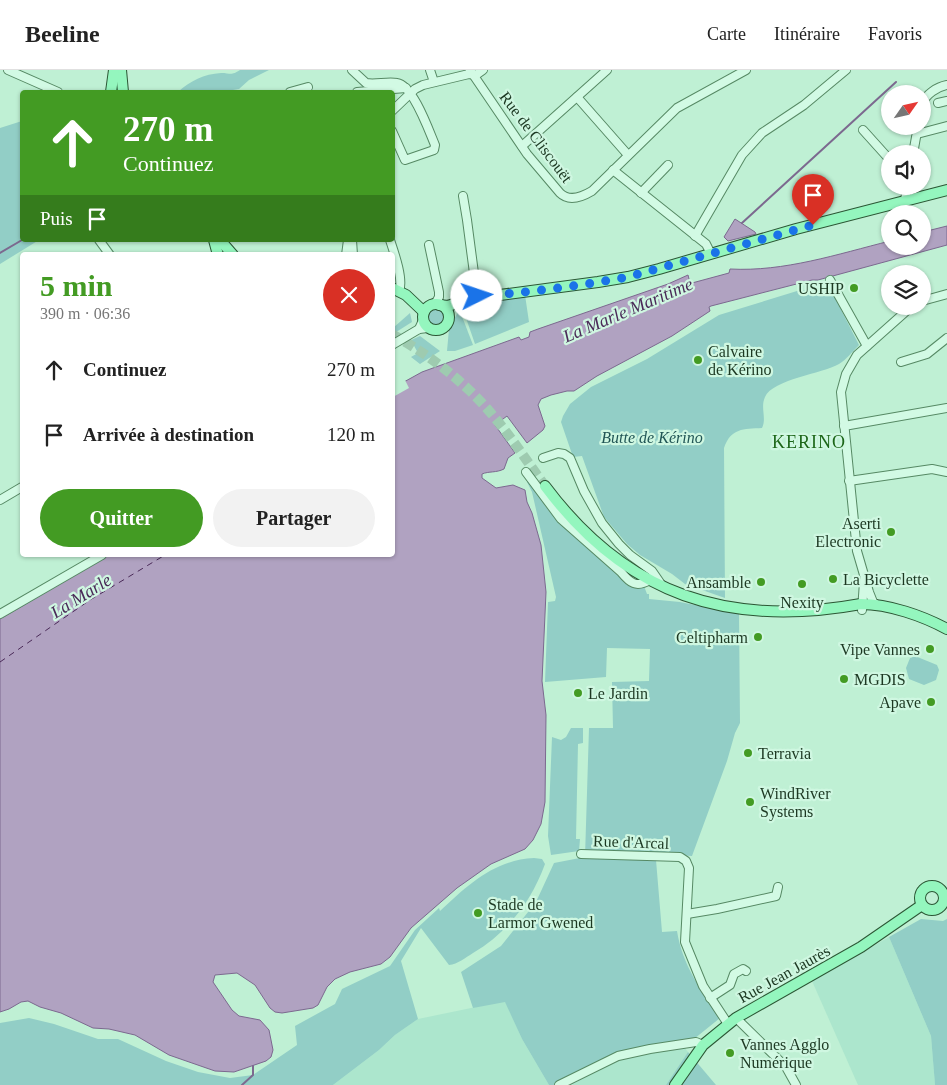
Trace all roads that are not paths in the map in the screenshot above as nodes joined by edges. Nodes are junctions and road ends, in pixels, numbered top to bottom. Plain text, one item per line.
1 (8, 70) edge
2 (114, 70) edge
3 (121, 70) edge
4 (352, 70) edge
5 (430, 70) edge
6 (483, 70) edge
7 (607, 70) edge
8 (746, 70) edge
9 (846, 70) edge
10 (472, 73) edge
11 (434, 82) junction
12 (947, 84) edge
13 (308, 88) dead end
14 (53, 90) edge
15 (111, 90) edge
16 (123, 90) edge
17 (299, 90) edge
18 (395, 91) edge
19 (408, 91) junction
20 (931, 93) edge
21 (577, 97) junction
22 (947, 101) edge
23 (938, 103) dead end
24 (395, 107) edge
25 (947, 126) edge
26 (931, 128) edge
27 (863, 130) dead end
28 (395, 138) edge
29 (522, 146) junction
30 (881, 150) edge
31 (628, 155) junction
32 (668, 164) dead end
33 (612, 170) junction
34 (947, 190) edge
35 (641, 193) junction
36 (906, 195) edge
37 (462, 196) dead end
38 (905, 201) junction
39 (695, 236) junction
40 (222, 242) edge
41 (429, 244) dead end
42 (230, 252) edge
43 (711, 254) junction
44 (395, 256) edge
45 (830, 280) dead end
46 (399, 291) edge
47 (947, 294) edge
48 (500, 295) junction
49 (477, 296) junction
50 (931, 298) edge
51 (436, 304) junction
52 (902, 315) edge
53 (450, 317) junction
54 (424, 322) junction
55 (947, 338) edge
56 (395, 343) edge
57 (867, 346) junction
58 (901, 362) dead end
59 (947, 408) edge
60 (844, 426) junction
61 (542, 458) dead end
62 (526, 472) dead end
63 (947, 472) edge
64 (849, 481) junction
65 (545, 486) tunnel mouth
66 (20, 488) edge
67 (0, 500) edge
68 (99, 557) edge
69 (650, 580) junction
70 (865, 580) junction
71 (663, 587) junction
72 (878, 606) junction
73 (862, 607) junction
74 (894, 610) junction
75 (0, 614) edge
76 (947, 629) edge
77 (581, 854) dead end
78 (778, 887) dead end
79 (944, 888) edge
80 (922, 905) junction
81 (687, 914) junction
82 (746, 971) dead end
83 (710, 998) junction
84 (732, 1021) junction
85 (704, 1045) junction
86 (560, 1085) edge
87 (675, 1085) edge
88 (796, 1085) edge

1 - 14 street
2 - 15 main road
3 - 16 main road
4 - 19 street
5 - 11 street
6 - 10 street
7 - 21 street
8 - 31 street
9 - 39 street
10 - 11 street
10 - 29 street, Rue de Cliscouët
11 - 19 street
12 - 20 street
13 - 17 street
18 - 19 street
19 - 24 street
19 - 28 street
21 - 29 street
21 - 31 street
22 - 23 street
25 - 26 street
27 - 30 street
29 - 33 street, Rue de Cliscouët
31 - 33 street
32 - 35 street
33 - 35 street
34 - 38 main road
35 - 39 street
36 - 38 street
37 - 49 street
38 - 43 main road
39 - 43 street
40 - 42 main road
41 - 51 street
43 - 48 main road
44 - 46 street
45 - 57 street
46 - 51 main road
46 - 54 main road
47 - 50 street
48 - 49 main road
48 - 53 main road
49 - 51 main road
51 - 53 main road
51 - 54 main road
52 - 57 street
53 - 54 main road
54 - 56 street
55 - 58 street
57 - 60 street
59 - 60 street
60 - 64 street
61 - 71 street
62 - 69 street
63 - 64 street
64 - 70 street
65 - 69 main road
66 - 67 street
68 - 75 street
69 - 71 main road
70 - 72 street
70 - 73 street
71 - 73 main road
72 - 73 main road
72 - 74 main road
73 - 74 main road
74 - 76 main road
77 - 81 street, Rue d'Arcal
78 - 81 street
79 - 80 main road
79 - 80 main road
80 - 84 main road, Rue Jean Jaurès
81 - 83 street, Rue d'Arcal
82 - 83 street
83 - 84 street, Rue d'Arcal
84 - 85 main road, Rue Jean Jaurès
84 - 88 street, Rue d'Arcal
85 - 86 street
85 - 87 main road, Rue Jean Jaurès

